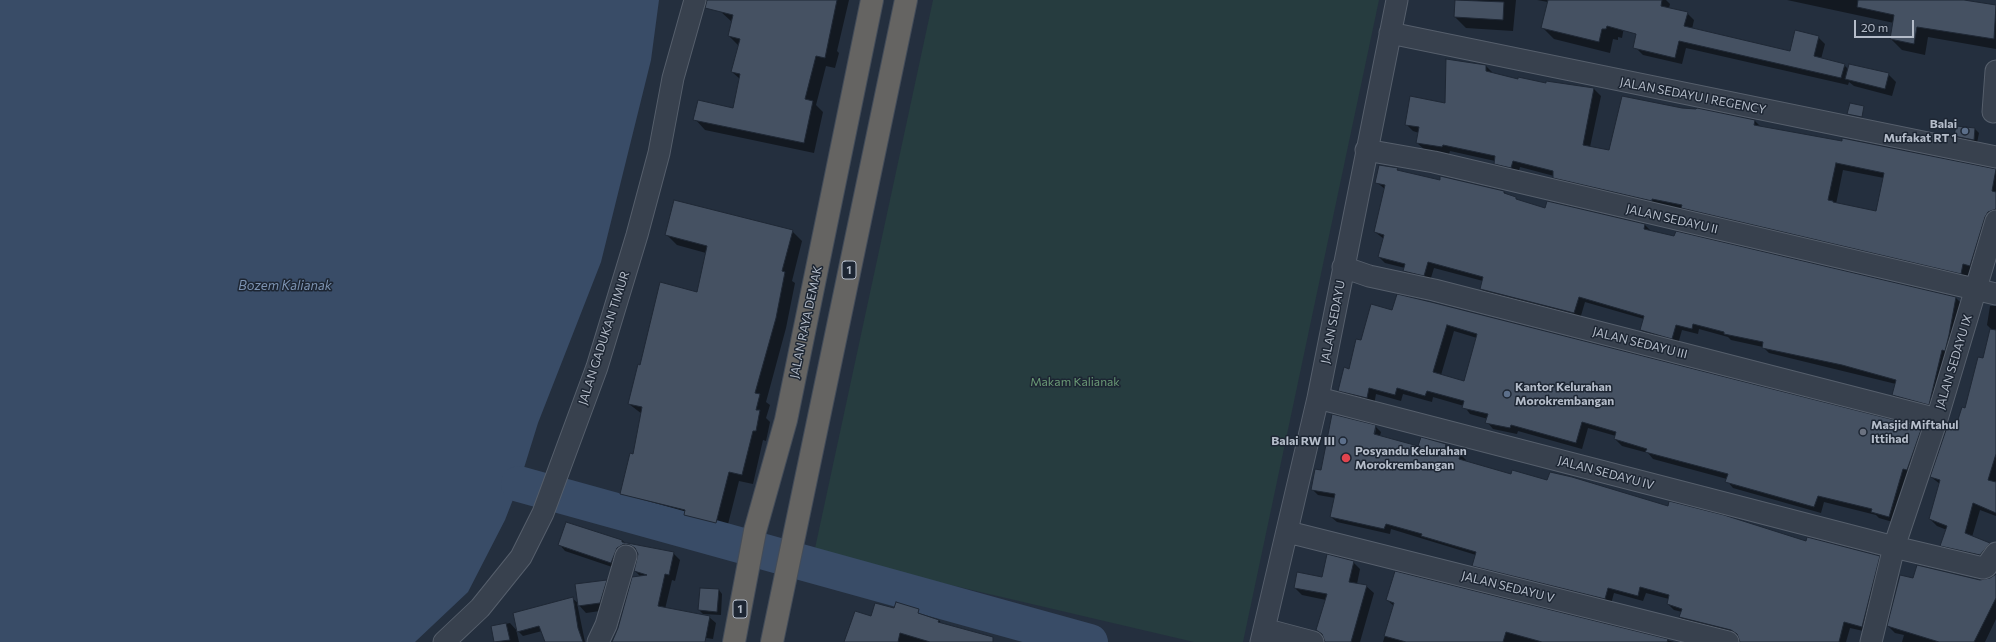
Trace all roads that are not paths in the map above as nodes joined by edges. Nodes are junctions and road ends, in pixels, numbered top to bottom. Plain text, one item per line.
1 (694, 0) edge
2 (872, 0) edge
3 (906, 0) edge
4 (1397, 0) edge
5 (1390, 33) junction
6 (1996, 72) edge
7 (1993, 112) dead end
8 (1366, 150) junction
9 (1996, 157) edge
10 (1996, 221) edge
11 (1343, 267) junction
12 (1986, 293) edge
13 (795, 373) junction
14 (827, 379) junction
15 (1318, 398) junction
16 (790, 401) junction
17 (821, 408) junction
18 (1937, 419) junction
19 (1288, 532) junction
20 (1894, 547) junction
21 (1996, 553) edge
22 (626, 556) dead end
23 (1263, 635) edge
24 (444, 642) edge
25 (598, 642) edge
26 (734, 642) edge
27 (772, 642) edge
28 (1313, 642) edge
29 (1728, 642) edge
30 (1871, 642) edge

1 - 24 street, JALAN GADUKAN TIMUR
2 - 13 highway, JALAN RAYA DEMAK / 1
3 - 14 highway, 1
4 - 5 street, JALAN SEDAYU
5 - 8 street, JALAN SEDAYU
5 - 9 street, JALAN SEDAYU I REGENCY
6 - 7 street
8 - 11 street, JALAN SEDAYU
8 - 12 street, JALAN SEDAYU II
10 - 12 street, JALAN SEDAYU IX
11 - 15 street, JALAN SEDAYU
11 - 18 street, JALAN SEDAYU III
12 - 18 street, JALAN SEDAYU IX
13 - 14 highway
13 - 16 highway, JALAN RAYA DEMAK / 1
14 - 17 highway, 1
15 - 19 street, JALAN SEDAYU
15 - 20 street, JALAN SEDAYU IV
16 - 17 highway
16 - 26 highway, JALAN RAYA DEMAK / 1
17 - 27 highway, 1
18 - 20 street, JALAN SEDAYU IX
19 - 23 street, JALAN SEDAYU
19 - 29 street, JALAN SEDAYU V
20 - 21 street, JALAN SEDAYU IV
20 - 30 street, JALAN SEDAYU IX
22 - 25 street
23 - 28 street

